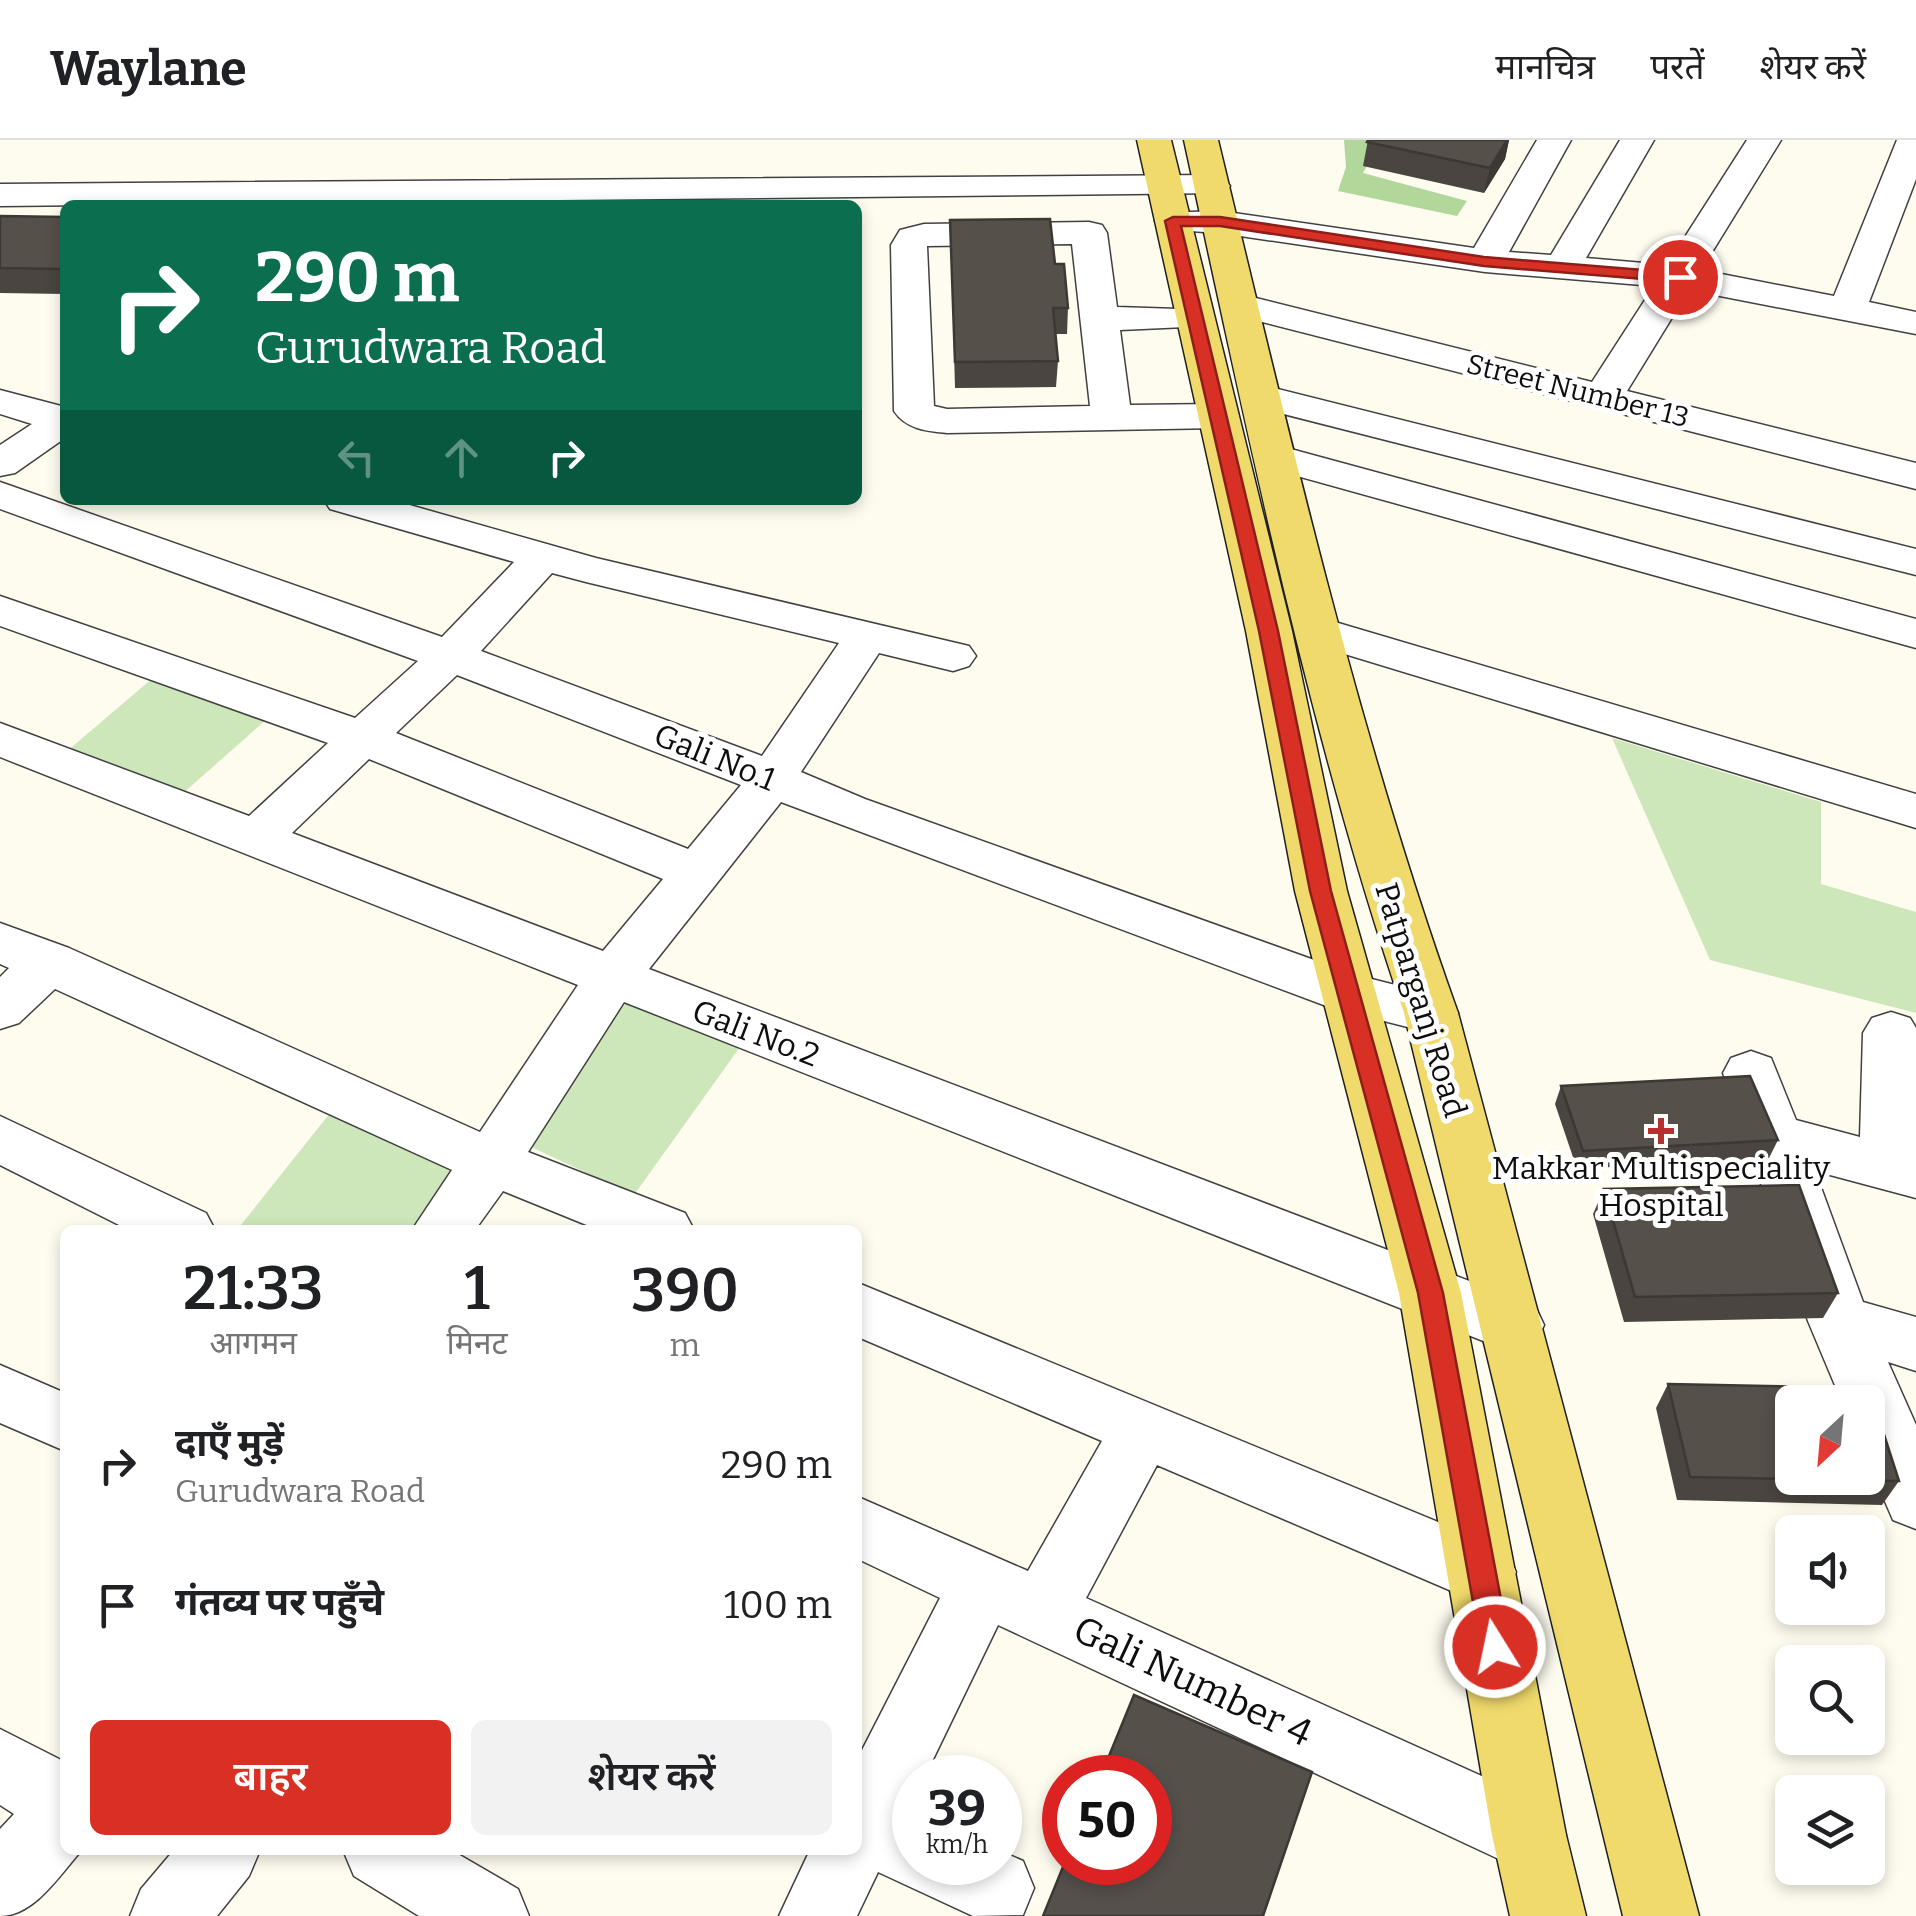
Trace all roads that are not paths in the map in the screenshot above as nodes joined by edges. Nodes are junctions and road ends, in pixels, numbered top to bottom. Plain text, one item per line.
1 (1554, 140) edge
2 (1637, 140) edge
3 (1764, 140) edge
4 (1914, 140) edge
5 (1187, 183) edge
6 (0, 195) edge
7 (576, 198) edge
8 (271, 199) edge
9 (411, 199) edge
10 (1484, 262) junction
11 (1562, 268) junction
12 (1680, 277) junction
13 (1848, 308) junction
14 (1217, 311) junction
15 (1100, 319) junction
16 (1916, 323) edge
17 (1603, 397) junction
18 (0, 402) edge
19 (1240, 407) junction
20 (1111, 418) junction
21 (60, 419) edge
22 (60, 423) edge
23 (1276, 457) junction
24 (0, 464) edge
25 (1916, 476) edge
26 (0, 495) edge
27 (361, 505) edge
28 (543, 557) junction
29 (1916, 562) edge
30 (0, 610) edge
31 (1318, 631) junction
32 (1916, 634) edge
33 (868, 636) junction
34 (450, 656) junction
35 (953, 656) dead end
36 (360, 737) junction
37 (0, 739) edge
38 (773, 779) junction
39 (1916, 810) edge
40 (255, 839) junction
41 (697, 873) junction
42 (25, 952) edge
43 (612, 977) junction
44 (1348, 993) junction
45 (0, 1009) edge
46 (1432, 1013) junction
47 (1891, 1033) dead end
48 (1751, 1073) edge
49 (1774, 1137) junction
50 (0, 1139) edge
51 (492, 1162) junction
52 (1902, 1171) edge
53 (174, 1225) edge
54 (446, 1225) edge
55 (651, 1225) edge
56 (1430, 1293) junction
57 (862, 1311) edge
58 (1839, 1321) junction
59 (1513, 1324) junction
60 (1916, 1344) edge
61 (0, 1392) edge
62 (60, 1421) edge
63 (1143, 1429) junction
64 (1916, 1499) edge
65 (862, 1531) edge
66 (1482, 1572) junction
67 (1012, 1598) junction
68 (0, 1764) edge
69 (60, 1799) edge
70 (60, 1819) edge
71 (1529, 1835) junction
72 (868, 1837) edge
73 (219, 1855) edge
74 (388, 1855) edge
75 (856, 1855) edge
76 (0, 1883) edge
77 (168, 1916) edge
78 (490, 1916) edge
79 (816, 1916) edge
80 (1548, 1916) edge
81 (1661, 1916) edge

1 - 10 street
2 - 11 street
3 - 12 street
4 - 13 street
5 - 7 street
5 - 10 street
5 - 14 main road, Patparganj Road
6 - 8 street
7 - 9 street
8 - 9 street
10 - 11 street
11 - 12 street
12 - 13 street
12 - 17 street
13 - 16 street
14 - 15 street, Street Number 13
14 - 17 street, Street Number 13
14 - 19 main road, Patparganj Road
15 - 20 street
15 - 20 street
17 - 25 street, Street Number 13
18 - 21 street
19 - 20 street
19 - 23 main road, Patparganj Road
19 - 29 street
19 - 44 main road
22 - 24 street
23 - 31 main road, Patparganj Road
23 - 32 street
26 - 34 street, Gali No.1
27 - 28 street
28 - 33 street
28 - 34 street
30 - 36 street
31 - 39 street
31 - 46 main road, Patparganj Road
33 - 35 street
33 - 38 street
34 - 36 street
34 - 38 street, Gali No.1
36 - 40 street
36 - 41 street
37 - 40 street, Gali No.2
38 - 41 street
38 - 44 street, Gali No.1
40 - 43 street, Gali No.2
41 - 43 street
42 - 45 street
42 - 51 street
43 - 51 street
43 - 56 street, Gali No.2
44 - 46 street, Gali No.1
44 - 56 main road
46 - 59 main road, Patparganj Road
47 - 52 street
48 - 49 street
49 - 52 street
49 - 58 street
50 - 53 street
51 - 54 street
51 - 55 street
56 - 59 street, Gali No.2
56 - 66 main road
57 - 63 street
58 - 60 street
58 - 64 street
59 - 81 main road, Patparganj Road
61 - 62 street
63 - 66 street
63 - 67 street
65 - 67 street, Gali Number 4
66 - 71 main road
67 - 71 street, Gali Number 4
67 - 72 street
68 - 69 street
70 - 76 street
71 - 80 main road
73 - 77 street
74 - 78 street
75 - 79 street

